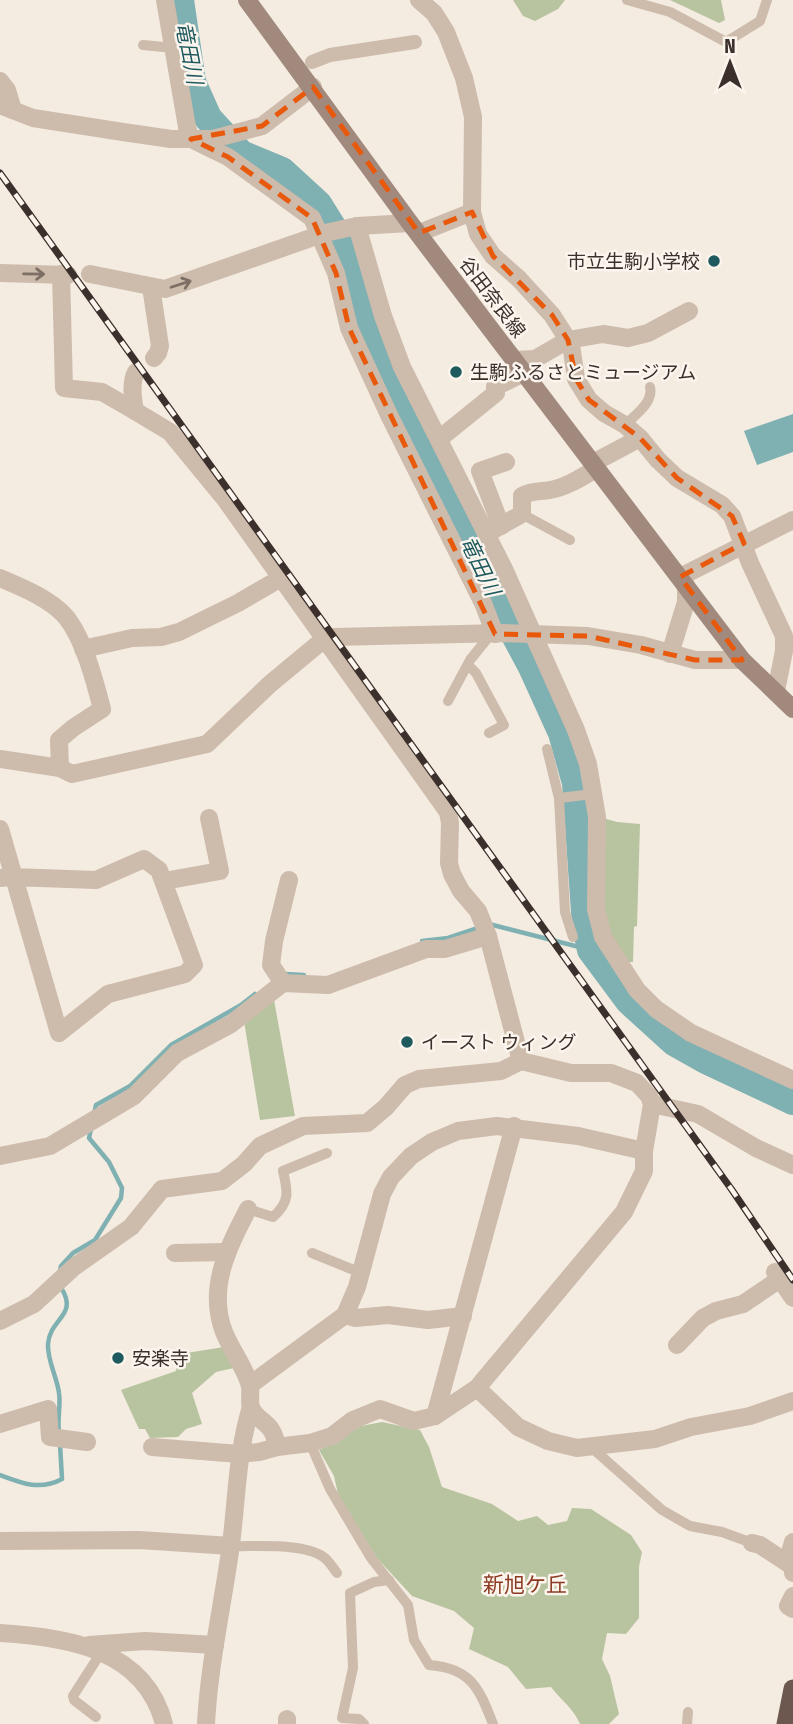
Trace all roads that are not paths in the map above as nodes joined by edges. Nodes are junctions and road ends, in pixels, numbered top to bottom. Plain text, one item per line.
1 (165, 0) edge
2 (247, 0) edge
3 (419, 0) edge
4 (627, 0) edge
5 (767, 0) edge
6 (415, 42) dead end
7 (143, 45) dead end
8 (174, 48) junction
9 (312, 62) dead end
10 (0, 81) edge
11 (313, 87) junction
12 (7, 107) edge
13 (191, 139) junction
14 (472, 212) junction
15 (354, 227) junction
16 (414, 228) junction
17 (323, 234) junction
18 (0, 274) edge
19 (90, 274) dead end
20 (151, 287) junction
21 (689, 311) dead end
22 (568, 340) junction
23 (154, 358) dead end
24 (520, 366) junction
25 (136, 372) dead end
26 (650, 387) dead end
27 (135, 411) junction
28 (625, 425) junction
29 (640, 438) junction
30 (439, 439) junction
31 (506, 462) dead end
32 (595, 465) junction
33 (522, 514) junction
34 (793, 520) edge
35 (493, 530) junction
36 (570, 540) dead end
37 (744, 543) junction
38 (1, 576) edge
39 (281, 579) junction
40 (683, 581) junction
41 (530, 633) junction
42 (496, 634) junction
43 (326, 641) junction
44 (83, 649) junction
45 (670, 654) junction
46 (742, 660) junction
47 (468, 666) junction
48 (776, 691) junction
49 (448, 701) dead end
50 (793, 709) edge
51 (489, 733) dead end
52 (547, 749) dead end
53 (0, 759) edge
54 (60, 768) junction
55 (593, 794) junction
56 (559, 799) junction
57 (209, 818) dead end
58 (0, 829) edge
59 (6, 878) edge
60 (289, 880) dead end
61 (164, 881) junction
62 (488, 936) junction
63 (573, 937) dead end
64 (283, 983) junction
65 (521, 1061) junction
66 (793, 1080) edge
67 (652, 1104) junction
68 (514, 1126) junction
69 (644, 1151) junction
70 (327, 1153) dead end
71 (0, 1156) edge
72 (793, 1166) edge
73 (248, 1209) joint
74 (226, 1252) junction
75 (174, 1253) dead end
76 (313, 1253) dead end
77 (361, 1273) junction
78 (793, 1297) edge
79 (345, 1315) junction
80 (463, 1316) junction
81 (0, 1321) edge
82 (677, 1345) dead end
83 (250, 1385) junction
84 (477, 1388) junction
85 (793, 1401) edge
86 (251, 1407) junction
87 (435, 1416) junction
88 (0, 1424) edge
89 (87, 1442) dead end
90 (310, 1444) junction
91 (589, 1446) junction
92 (152, 1447) dead end
93 (277, 1447) junction
94 (239, 1454) junction
95 (0, 1541) edge
96 (793, 1542) edge
97 (752, 1543) joint
98 (231, 1546) junction
99 (792, 1570) edge
100 (337, 1573) dead end
101 (389, 1580) junction
102 (793, 1596) edge
103 (793, 1609) edge
104 (0, 1633) edge
105 (215, 1645) junction
106 (93, 1648) junction
107 (793, 1689) edge
108 (688, 1712) dead end
109 (96, 1717) dead end
110 (164, 1724) edge
111 (206, 1724) edge
112 (364, 1724) edge
113 (493, 1724) edge
114 (687, 1724) edge
115 (786, 1724) edge

1 - 8 street
2 - 11 main road, 谷田奈良線
3 - 14 street
4 - 5 lane
6 - 9 street
7 - 8 lane
8 - 13 street
10 - 12 street
11 - 13 street
11 - 16 main road, 谷田奈良線
12 - 13 street
13 - 17 street
14 - 16 street
14 - 22 street
15 - 16 street
15 - 17 street
15 - 30 street
16 - 24 main road, 谷田奈良線
20 -> 17 street
17 - 42 street
18 -> 27 street
19 - 20 street
20 - 23 street
21 - 22 street
22 - 24 street
22 - 28 street
24 - 30 street
24 - 32 main road, 谷田奈良線
25 - 27 street
26 - 28 lane
27 - 39 street
28 - 29 street
29 - 32 street
29 - 37 street
30 - 35 street
31 - 35 street
32 - 33 street
32 - 40 main road, 谷田奈良線
33 - 35 street
33 - 36 lane
34 - 37 street
35 - 41 street
37 - 40 street
37 - 48 street
38 - 44 street
39 - 43 street
39 - 44 street
40 - 45 street
40 - 46 main road, 谷田奈良線
41 - 42 street
41 - 45 street
41 - 55 street
42 - 43 street
42 - 47 lane
43 - 54 street
43 - 62 street
44 - 54 street
45 - 46 street
46 - 48 main road, 谷田奈良線
47 - 49 lane
47 - 51 lane
48 - 50 main road, 谷田奈良線
52 - 56 lane
53 - 54 street
55 - 56 lane
55 - 66 street
56 - 63 lane
57 - 61 street
58 - 59 street
59 - 61 street
59 - 61 street
60 - 64 street
62 - 64 street
62 - 65 street
64 - 71 street
65 - 67 street
65 - 81 street
67 - 69 street
67 - 72 street
68 - 69 street
68 - 77 street
68 - 80 street
69 - 84 street
70 - 73 lane
73 - 74 street
74 - 75 street
74 - 83 street
76 - 77 lane
77 - 79 street
78 - 82 street
79 - 80 street
79 - 83 street
80 - 87 street
83 - 86 street
84 - 87 street
84 - 91 street
85 - 91 street
86 - 93 street
86 - 94 street
87 - 90 street
88 - 89 street
90 - 93 street
90 - 101 lane
91 - 97 lane
92 - 94 street
93 - 94 street
94 - 98 street
95 - 98 street
96 - 99 street
97 - 99 street
98 - 100 lane
98 - 105 street
101 - 112 lane
101 - 113 lane
102 - 103 street
104 - 106 street
105 - 106 street
105 - 111 street
106 - 109 lane
106 - 110 street
107 - 115 highway
108 - 114 lane

